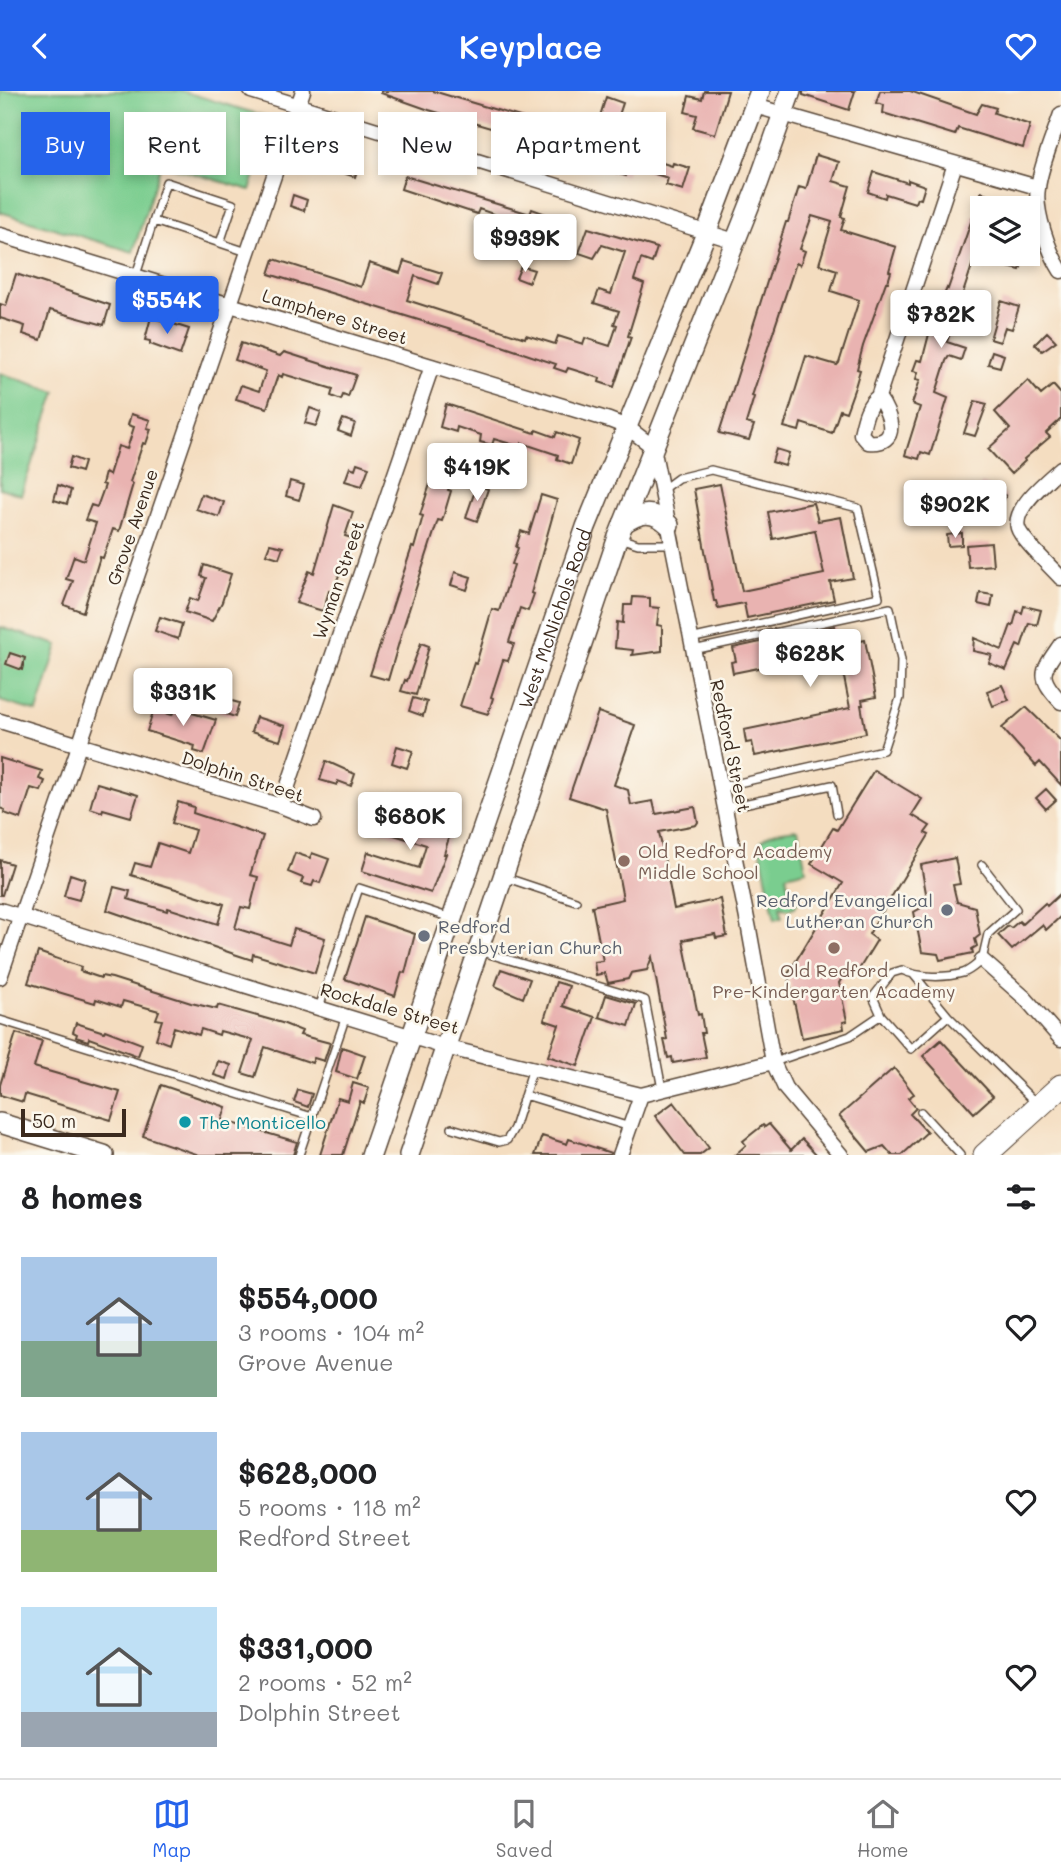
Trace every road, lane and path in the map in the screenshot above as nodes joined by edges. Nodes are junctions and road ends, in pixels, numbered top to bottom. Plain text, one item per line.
1 (251, 91) edge
2 (791, 91) edge
3 (300, 98) edge
4 (758, 98) edge
5 (783, 114) junction
6 (1061, 114) edge
7 (955, 164) junction
8 (1038, 187) junction
9 (154, 221) junction
10 (707, 231) junction
11 (0, 235) edge
12 (735, 241) junction
13 (220, 243) junction
14 (247, 252) junction
15 (1061, 271) edge
16 (136, 275) junction
17 (229, 303) junction
18 (432, 366) junction
19 (878, 397) dead end
20 (627, 427) junction
21 (653, 447) junction
22 (1061, 468) edge
23 (663, 489) junction
24 (669, 525) junction
25 (586, 527) junction
26 (621, 531) junction
27 (674, 544) junction
28 (1061, 578) edge
29 (568, 579) junction
30 (600, 590) junction
31 (691, 644) junction
32 (1061, 644) edge
33 (1061, 702) edge
34 (0, 721) edge
35 (79, 744) junction
36 (720, 787) junction
37 (281, 806) junction
38 (724, 808) junction
39 (837, 814) dead end
40 (314, 819) dead end
41 (982, 865) dead end
42 (503, 877) junction
43 (576, 901) dead end
44 (0, 910) edge
45 (21, 916) junction
46 (452, 919) junction
47 (478, 951) junction
48 (982, 960) junction
49 (914, 975) junction
50 (0, 977) edge
51 (425, 994) junction
52 (459, 1006) junction
53 (319, 1008) junction
54 (881, 1015) junction
55 (346, 1016) junction
56 (948, 1016) junction
57 (0, 1020) edge
58 (411, 1037) junction
59 (1061, 1039) edge
60 (445, 1047) junction
61 (773, 1062) junction
62 (533, 1068) junction
63 (662, 1090) junction
64 (525, 1095) junction
65 (640, 1095) junction
66 (1051, 1098) edge
67 (921, 1112) dead end
68 (312, 1117) junction
69 (0, 1123) edge
70 (630, 1127) junction
71 (452, 1128) dead end
72 (837, 1154) edge
73 (104, 1155) edge
74 (299, 1155) edge
75 (371, 1155) edge
76 (409, 1155) edge
77 (620, 1155) edge
78 (960, 1155) edge
79 (985, 1155) edge

1 - 3 street
2 - 5 main road, West McNichols Road
3 - 10 street
3 - 14 street, Grove Avenue
4 - 5 street
4 - 10 main road, West McNichols Road
5 - 7 street
5 - 12 main road, West McNichols Road
6 - 8 street
7 - 8 street
7 - 19 street
8 - 15 street
9 - 13 lane
9 - 13 lane
9 - 16 lane
10 - 12 street
10 - 20 main road, West McNichols Road
11 - 16 street, Lamphere Street
12 - 21 main road, West McNichols Road
13 - 14 lane
14 - 17 street, Grove Avenue
16 - 17 street, Lamphere Street
17 - 18 street, Lamphere Street
17 - 35 street, Grove Avenue
18 - 20 street, Lamphere Street
18 - 37 street, Wyman Street
20 - 21 street, Lamphere Street
20 - 25 main road, West McNichols Road
21 - 23 street, Redford Street
21 - 26 main road, West McNichols Road
22 - 28 street
23 - 24 street, Redford Street
23 - 31 lane
24 - 26 main road
24 - 27 street, Redford Street
25 - 26 main road
25 - 29 main road, West McNichols Road
26 - 27 lane
26 - 30 main road, West McNichols Road
27 - 31 street, Redford Street
29 - 30 main road
29 - 46 main road, West McNichols Road
30 - 42 main road, West McNichols Road
31 - 36 street, Redford Street
31 - 36 lane
32 - 33 street
34 - 35 street, Dolphin Street
35 - 37 street, Dolphin Street
35 - 45 street, Grove Avenue
36 - 38 street, Redford Street
37 - 40 street, Dolphin Street
38 - 39 lane
38 - 61 street, Redford Street
41 - 48 lane
42 - 43 lane
42 - 47 main road, West McNichols Road
44 - 45 street, Rockdale Street
45 - 50 street, Grove Avenue
45 - 53 street, Rockdale Street
46 - 51 main road, West McNichols Road
46 - 53 lane
47 - 52 main road, West McNichols Road
47 - 63 lane
48 - 49 lane
48 - 59 street
49 - 54 lane
49 - 56 lane
51 - 52 main road
51 - 58 main road, West McNichols Road
52 - 60 main road, West McNichols Road
53 - 55 street, Rockdale Street
54 - 56 lane
54 - 61 lane
55 - 58 street, Rockdale Street
55 - 68 lane
56 - 66 lane
57 - 68 lane
58 - 60 street, Rockdale Street
58 - 75 main road, West McNichols Road
60 - 62 street, Rockdale Street
60 - 76 main road, West McNichols Road
61 - 63 street, Rockdale Street
61 - 72 street, Redford Street
62 - 64 lane
62 - 65 street, Rockdale Street
63 - 65 street, Rockdale Street
64 - 70 lane
64 - 71 lane
65 - 70 street
66 - 79 main road
67 - 78 lane
68 - 74 lane
69 - 73 main road
70 - 77 street

